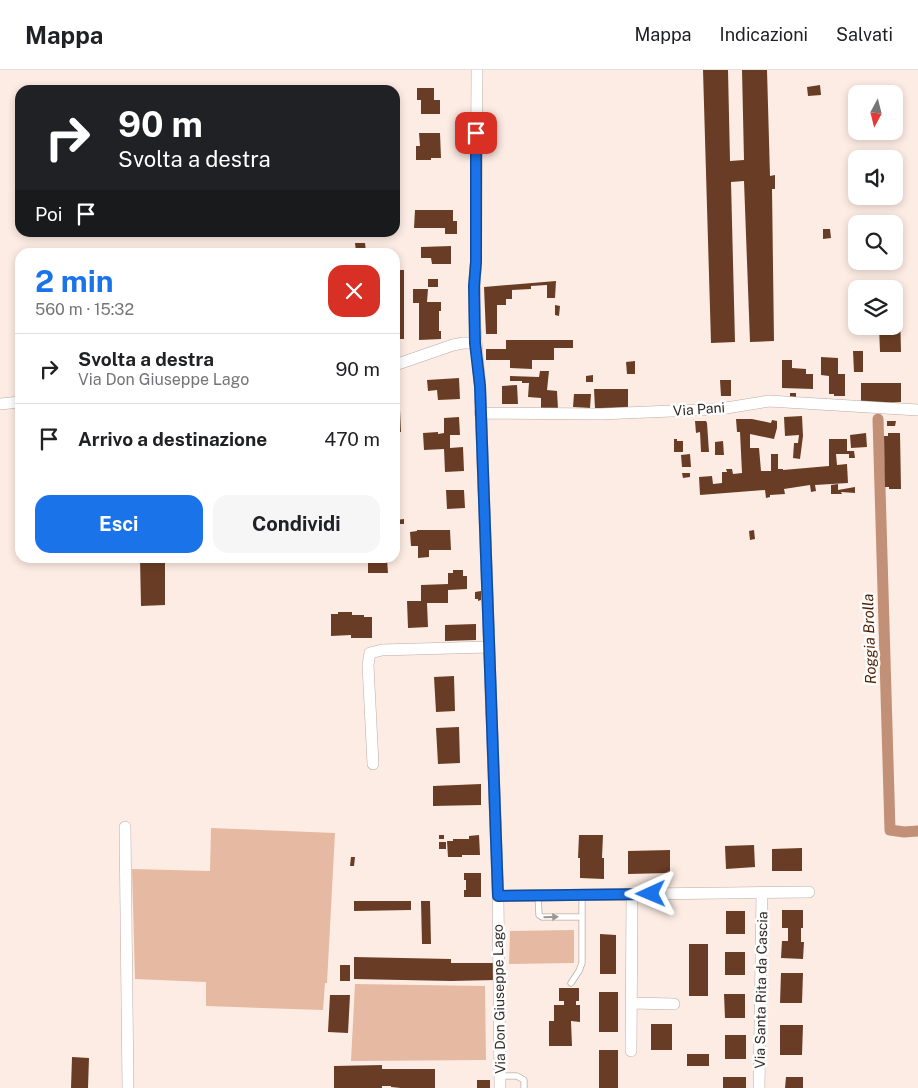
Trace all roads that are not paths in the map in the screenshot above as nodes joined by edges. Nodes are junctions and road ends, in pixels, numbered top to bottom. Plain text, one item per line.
1 (477, 70) edge
2 (475, 343) junction
3 (400, 363) edge
4 (15, 402) edge
5 (0, 404) edge
6 (918, 410) edge
7 (480, 413) junction
8 (488, 647) junction
9 (373, 764) dead end
10 (125, 827) dead end
11 (809, 892) dead end
12 (762, 893) junction
13 (632, 895) junction
14 (498, 896) junction
15 (538, 896) junction
16 (582, 896) junction
17 (582, 917) junction
18 (571, 984) dead end
19 (632, 1003) junction
20 (674, 1004) dead end
21 (631, 1051) dead end
22 (500, 1082) edge
23 (128, 1088) edge
24 (524, 1088) edge
25 (760, 1088) edge

1 - 2 street, Via Don Giuseppe Lago
2 - 3 street
2 - 7 street, Via Don Giuseppe Lago
4 - 5 street
6 - 7 street, Via Pani
7 - 8 street, Via Don Giuseppe Lago
8 - 9 street
8 - 14 street, Via Don Giuseppe Lago
10 - 23 street
11 - 12 street, Via Santa Rita da Cascia
12 - 13 street, Via Santa Rita da Cascia
12 - 25 street, Via Santa Rita da Cascia
13 - 16 street, Via Santa Rita da Cascia
13 - 19 street
14 - 15 street, Via Santa Rita da Cascia
14 - 22 street, Via Don Giuseppe Lago
15 - 16 street, Via Santa Rita da Cascia
15 -> 17 lane
16 - 17 lane
17 - 18 lane
19 - 20 street
19 - 21 street
22 - 24 lane

